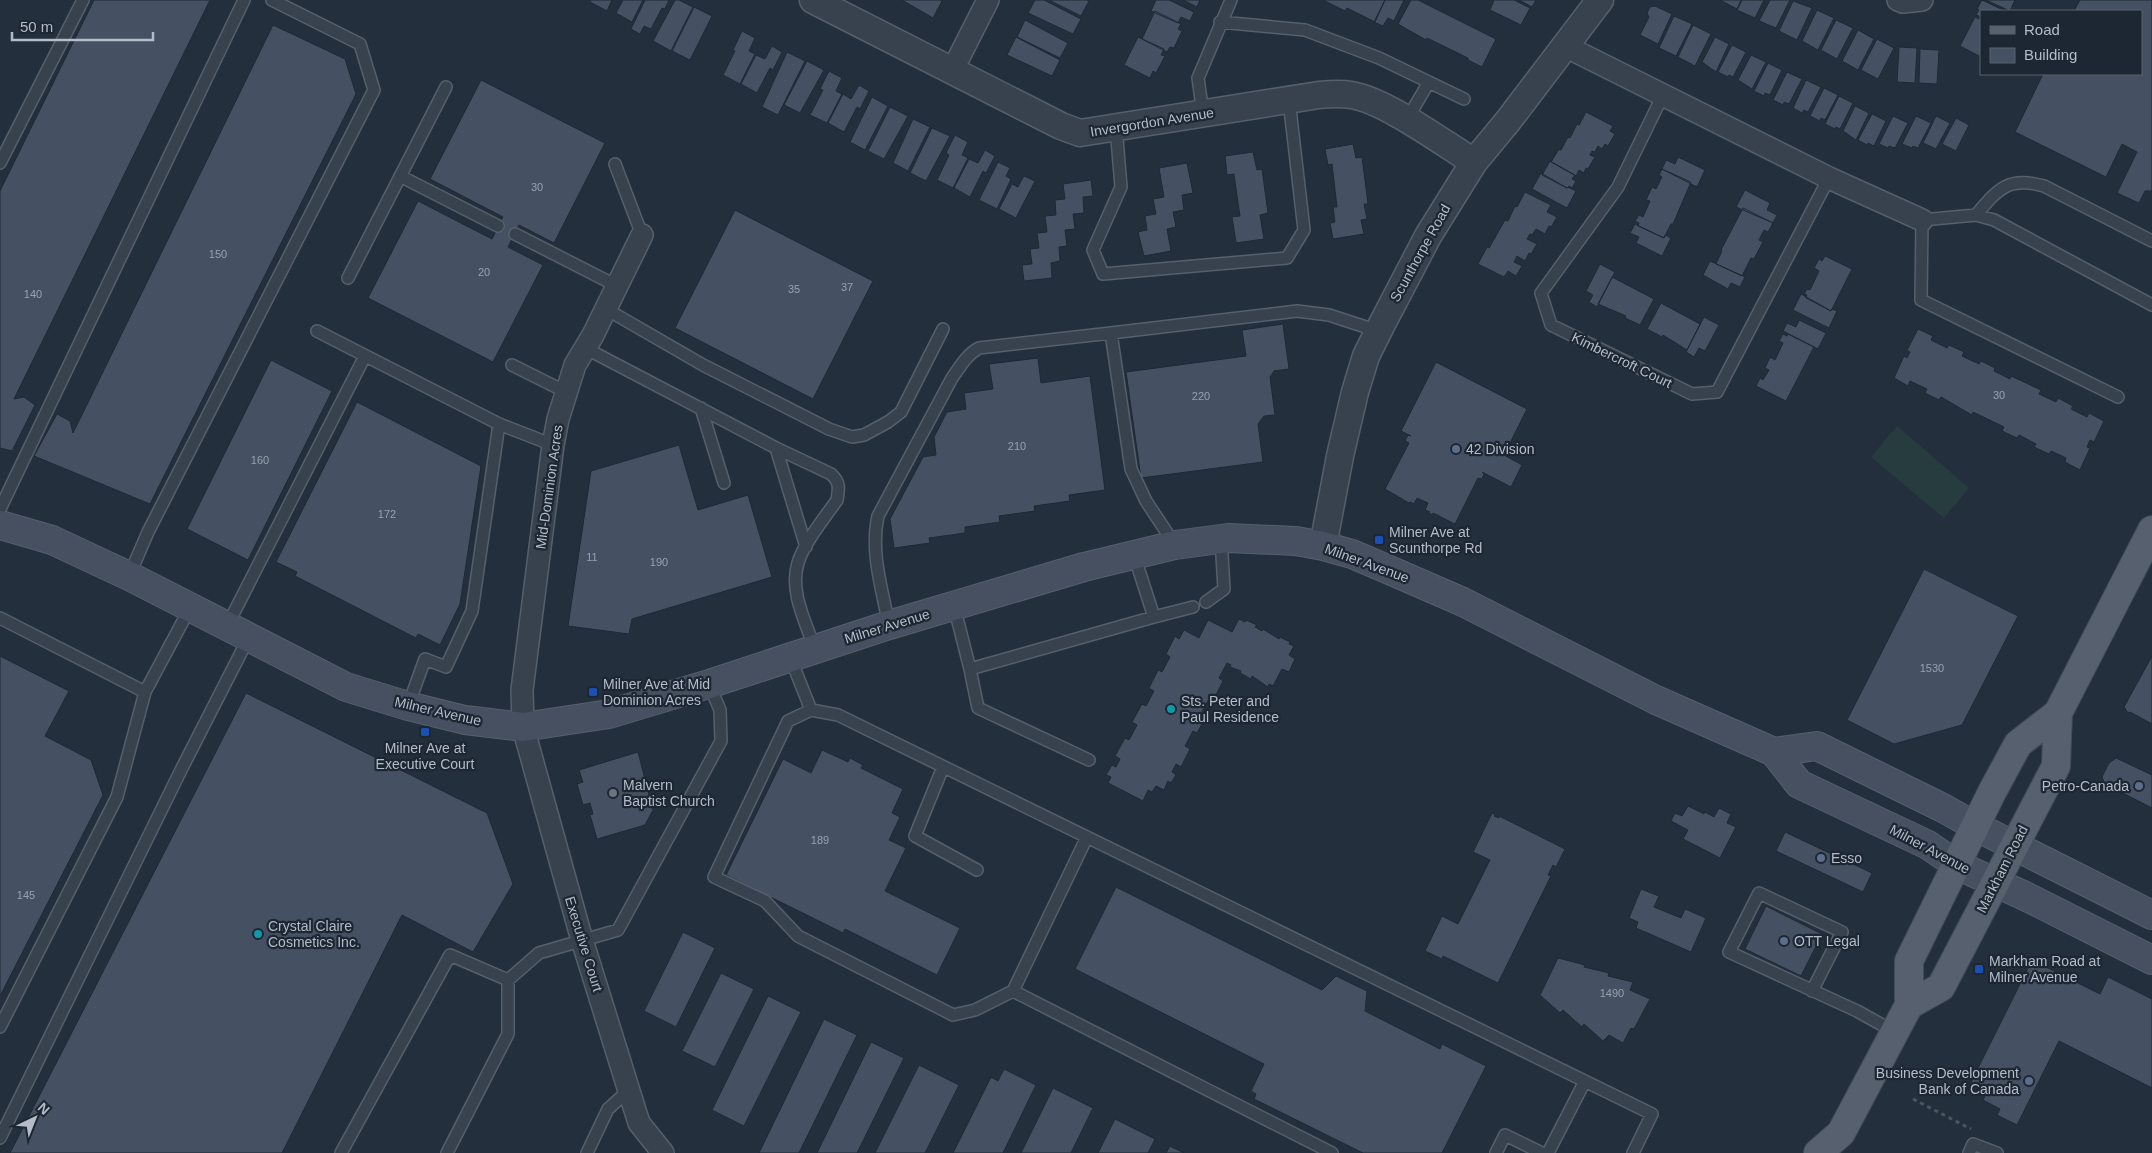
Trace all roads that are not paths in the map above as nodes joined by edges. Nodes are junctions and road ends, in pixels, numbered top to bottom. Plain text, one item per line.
1 (83, 0) edge
2 (244, 0) edge
3 (272, 0) edge
4 (813, 0) edge
5 (988, 0) edge
6 (1231, 0) edge
7 (1600, 0) edge
8 (1898, 0) edge
9 (1922, 0) edge
10 (1220, 22) junction
11 (1565, 46) junction
12 (952, 71) junction
13 (1429, 82) junction
14 (446, 87) dead end
15 (1663, 95) junction
16 (1464, 99) dead end
17 (1289, 100) junction
18 (1203, 114) junction
19 (1406, 121) junction
20 (1116, 127) junction
21 (1474, 162) junction
22 (0, 163) edge
23 (615, 164) dead end
24 (400, 176) junction
25 (1829, 178) junction
26 (1976, 215) junction
27 (1922, 220) junction
28 (498, 226) dead end
29 (515, 234) dead end
30 (642, 234) joint
31 (2152, 240) edge
32 (348, 278) dead end
33 (617, 286) junction
34 (2152, 306) edge
35 (606, 309) junction
36 (943, 329) dead end
37 (316, 331) dead end
38 (1378, 331) junction
39 (1111, 333) junction
40 (585, 348) junction
41 (365, 356) junction
42 (512, 365) dead end
43 (568, 393) junction
44 (2118, 397) dead end
45 (702, 408) junction
46 (499, 424) junction
47 (553, 445) junction
48 (776, 448) junction
49 (724, 483) dead end
50 (0, 509) edge
51 (0, 525) edge
52 (2152, 530) edge
53 (1221, 539) junction
54 (1175, 545) junction
55 (1323, 546) junction
56 (806, 547) junction
57 (1134, 555) junction
58 (129, 576) junction
59 (1206, 602) dead end
60 (954, 606) junction
61 (1193, 606) dead end
62 (190, 608) junction
63 (1154, 617) junction
64 (0, 618) edge
65 (889, 625) junction
66 (238, 632) junction
67 (803, 653) junction
68 (970, 669) junction
69 (710, 684) junction
70 (145, 692) junction
71 (408, 706) junction
72 (811, 710) junction
73 (2058, 713) junction
74 (523, 726) junction
75 (1774, 752) junction
76 (1090, 760) dead end
77 (943, 767) junction
78 (1975, 826) junction
79 (1087, 837) junction
80 (2014, 844) junction
81 (1958, 865) junction
82 (977, 870) dead end
83 (1994, 882) junction
84 (2152, 915) edge
85 (582, 940) junction
86 (2152, 960) edge
87 (508, 980) junction
88 (1013, 991) junction
89 (1812, 991) junction
90 (1909, 1005) junction
91 (0, 1027) edge
92 (1895, 1032) junction
93 (1585, 1081) junction
94 (628, 1090) junction
95 (0, 1138) edge
96 (1841, 1143) edge
97 (341, 1153) edge
98 (447, 1153) edge
99 (587, 1153) edge
100 (663, 1153) edge
101 (1332, 1153) edge
102 (1496, 1153) edge
103 (1542, 1153) edge
104 (1548, 1153) edge
105 (1632, 1153) edge
106 (1818, 1153) edge
107 (1969, 1153) edge
108 (1997, 1153) edge

1 - 22 lane
2 - 50 lane
3 - 58 lane
4 - 12 street, Invergordon Avenue
5 - 12 street
6 - 10 lane
7 - 11 street, Scunthorpe Road
8 - 9 street
10 - 13 lane
10 - 18 lane
11 - 15 street
11 - 21 street, Scunthorpe Road
12 - 20 street, Invergordon Avenue
13 - 16 lane
13 - 19 lane
14 - 24 lane
15 - 25 street
15 - 25 lane, Kimbercroft Court
17 - 18 street, Invergordon Avenue
17 - 19 street, Invergordon Avenue
17 - 20 lane
18 - 20 street, Invergordon Avenue
19 - 21 street, Invergordon Avenue
21 - 38 street, Scunthorpe Road
23 - 30 lane
24 - 28 lane
24 - 32 lane
25 - 27 street
26 - 27 lane
26 - 31 lane
26 - 34 lane
27 - 44 lane
29 - 33 lane
30 - 33 street, Mid-Dominion Acres
33 - 35 street, Mid-Dominion Acres
35 - 36 lane
35 - 40 street, Mid-Dominion Acres
37 - 41 lane
38 - 39 lane
38 - 55 street, Scunthorpe Road
39 - 54 lane
39 - 65 lane
40 - 43 street, Mid-Dominion Acres
40 - 45 lane
41 - 46 lane
41 - 66 lane
42 - 43 lane
43 - 47 street, Mid-Dominion Acres
45 - 48 lane
45 - 49 lane
46 - 47 lane
46 - 71 lane
47 - 74 street, Mid-Dominion Acres
48 - 56 lane
48 - 56 lane
51 - 58 main road, Milner Avenue
52 - 73 main road, Markham Road
53 - 54 main road, Milner Avenue
53 - 55 main road, Milner Avenue
53 - 59 lane
54 - 57 main road, Milner Avenue
55 - 75 main road, Milner Avenue
56 - 67 lane
57 - 60 main road, Milner Avenue
57 - 63 lane
58 - 62 main road, Milner Avenue
60 - 65 main road, Milner Avenue
60 - 68 lane
61 - 63 lane
62 - 66 main road, Milner Avenue
62 - 70 lane
63 - 68 lane
64 - 70 lane
65 - 67 main road, Milner Avenue
66 - 71 main road, Milner Avenue
66 - 95 lane
67 - 69 main road, Milner Avenue
67 - 72 lane
68 - 76 lane
69 - 74 main road, Milner Avenue
69 - 85 lane
70 - 91 lane
71 - 74 main road, Milner Avenue
72 - 77 lane
72 - 88 lane
73 - 78 main road, Markham Road
73 - 80 main road, Markham Road
74 - 85 street, Executive Court
75 - 78 main road
75 - 81 main road, Milner Avenue
77 - 79 lane
77 - 82 lane
78 - 80 main road
78 - 81 main road, Markham Road
79 - 88 lane
79 - 93 lane
80 - 83 main road, Markham Road
80 - 84 main road
81 - 83 main road, Milner Avenue
81 - 90 main road, Markham Road
83 - 86 main road, Milner Avenue
83 - 90 main road, Markham Road
85 - 87 lane
85 - 94 street, Executive Court
87 - 97 lane
87 - 98 lane
88 - 101 lane
89 - 89 lane
89 - 92 lane
90 - 92 main road, Markham Road
92 - 96 main road, Markham Road
93 - 104 lane
93 - 105 lane
94 - 99 lane
94 - 100 street, Executive Court
96 - 106 main road, Markham Road
102 - 103 lane
107 - 108 lane

